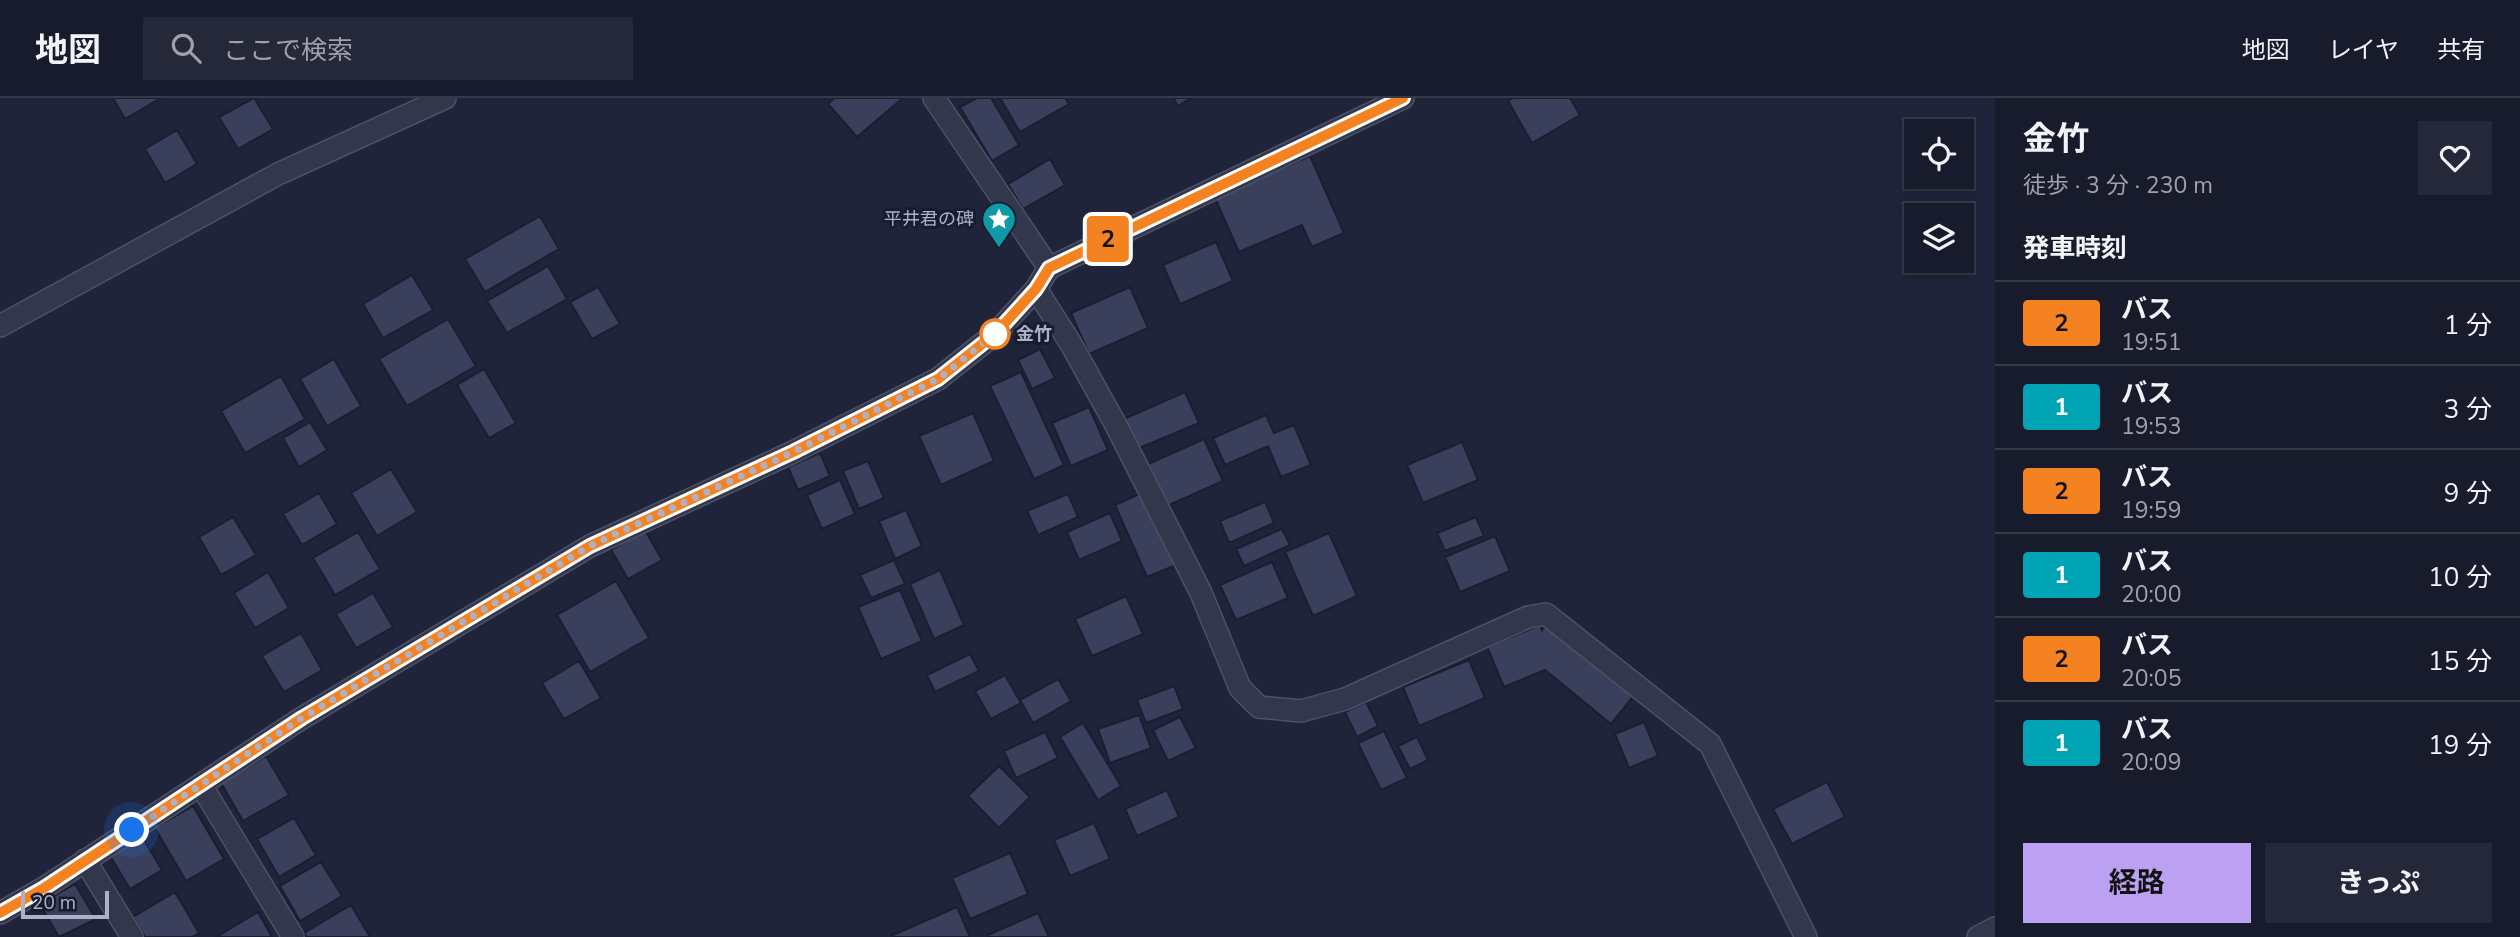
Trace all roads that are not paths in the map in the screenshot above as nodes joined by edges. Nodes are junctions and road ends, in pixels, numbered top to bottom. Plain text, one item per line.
1 (445, 98) edge
2 (934, 98) edge
3 (1403, 98) edge
4 (1049, 268) junction
5 (1036, 289) junction
6 (0, 326) edge
7 (201, 785) junction
8 (85, 860) junction
9 (0, 913) edge
10 (1995, 928) edge
11 (132, 937) edge
12 (293, 937) edge
13 (1806, 937) edge
14 (1978, 937) edge

1 - 6 street
2 - 4 street
3 - 4 street
4 - 5 street
5 - 7 street
5 - 13 street
7 - 8 street
7 - 12 street
8 - 9 street
8 - 11 street
10 - 14 street

